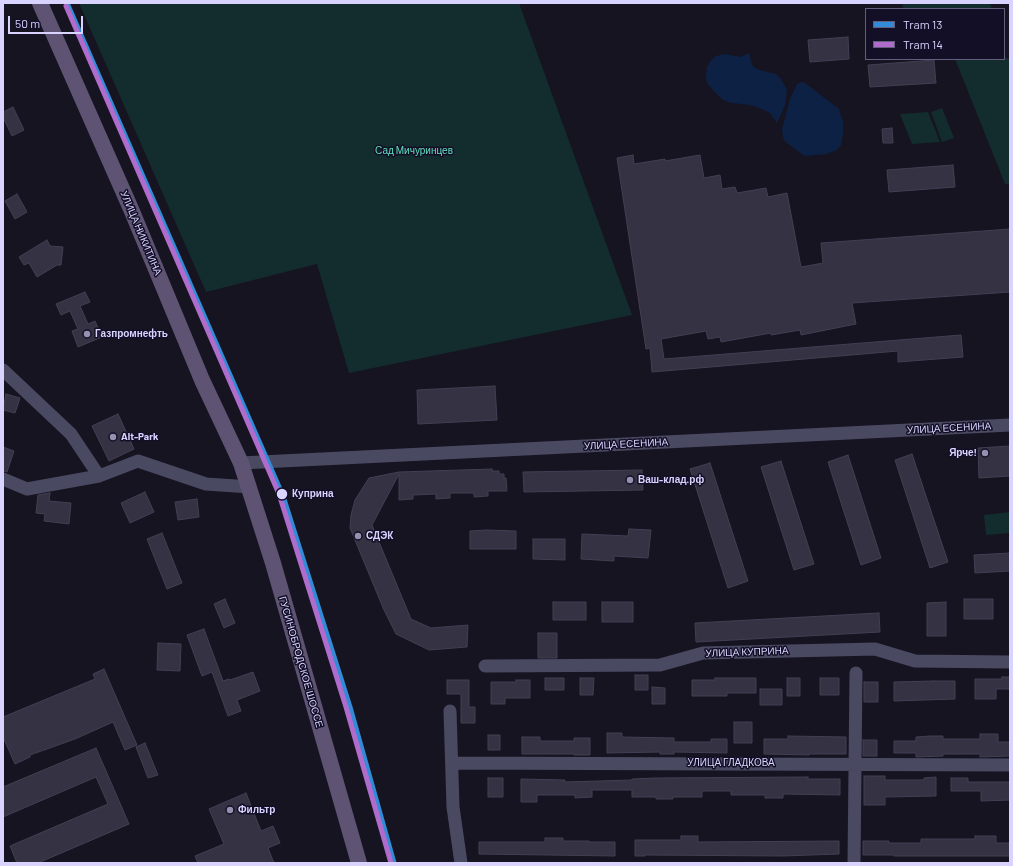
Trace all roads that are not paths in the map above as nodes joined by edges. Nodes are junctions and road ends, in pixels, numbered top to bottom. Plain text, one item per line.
1 (40, 3) edge
2 (4, 369) edge
3 (1010, 425) edge
4 (241, 463) junction
5 (99, 476) junction
6 (3, 479) edge
7 (250, 486) junction
8 (1010, 662) edge
9 (485, 666) dead end
10 (856, 673) dead end
11 (450, 711) dead end
12 (452, 763) junction
13 (855, 763) junction
14 (1010, 765) edge
15 (359, 863) edge
16 (461, 863) edge
17 (854, 863) edge

1 - 4 main road, УЛИЦА НИКИТИНА
2 - 5 street
3 - 4 street, УЛИЦА ЕСЕНИНА
4 - 7 main road, ГУСИНОБРОДСКОЕ ШОССЕ
5 - 6 street
5 - 7 street
7 - 15 main road, ГУСИНОБРОДСКОЕ ШОССЕ
8 - 9 street, УЛИЦА КУПРИНА
10 - 13 street
11 - 12 street
12 - 13 street, УЛИЦА ГЛАДКОВА
12 - 16 street
13 - 14 street, УЛИЦА ГЛАДКОВА
13 - 17 street

